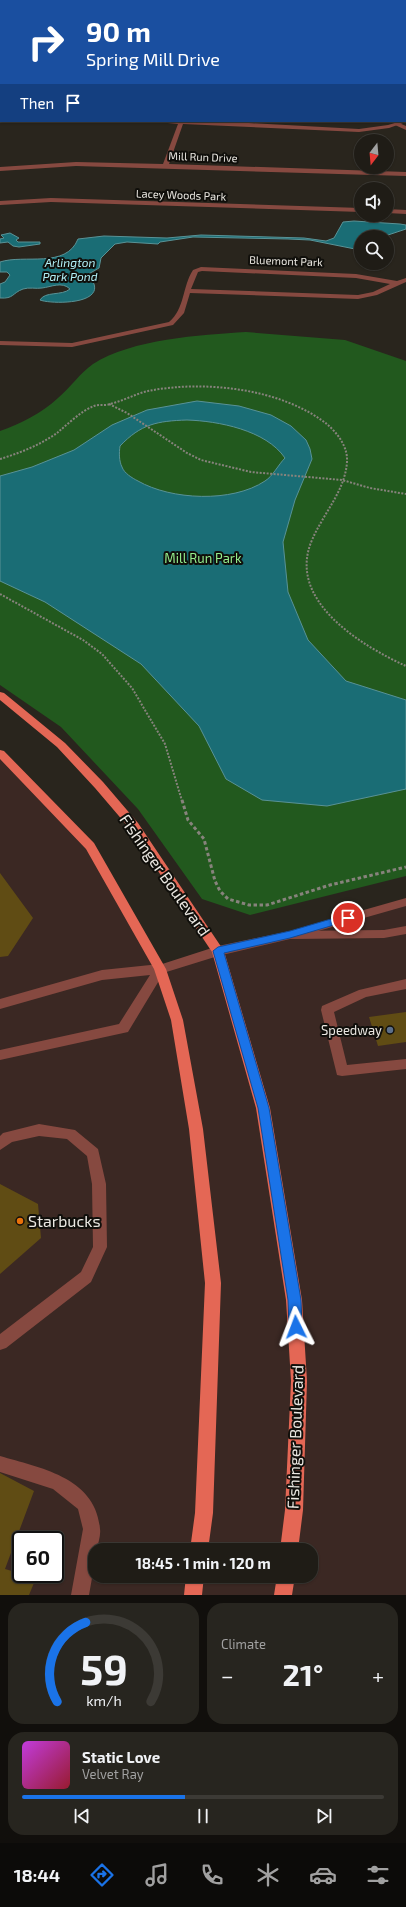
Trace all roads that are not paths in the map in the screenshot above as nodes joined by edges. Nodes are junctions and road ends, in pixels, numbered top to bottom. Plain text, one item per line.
1 (166, 122) edge
2 (401, 122) edge
3 (181, 123) junction
4 (397, 124) junction
5 (406, 128) edge
6 (165, 166) junction
7 (0, 169) edge
8 (406, 174) edge
9 (0, 203) edge
10 (354, 210) edge
11 (394, 211) edge
12 (406, 212) edge
13 (406, 280) edge
14 (397, 283) junction
15 (186, 291) junction
16 (0, 343) edge
17 (0, 695) edge
18 (0, 753) edge
19 (406, 902) edge
20 (406, 930) edge
21 (290, 934) junction
22 (218, 951) junction
23 (160, 969) junction
24 (406, 984) edge
25 (0, 1004) edge
26 (0, 1055) edge
27 (406, 1064) edge
28 (0, 1144) edge
29 (0, 1343) edge
30 (0, 1464) edge
31 (200, 1543) edge
32 (290, 1543) edge
33 (194, 1583) edge
34 (285, 1583) edge
35 (80, 1595) edge
36 (193, 1595) edge
37 (283, 1595) edge

1 - 3 street
2 - 4 street
3 - 4 street
3 - 6 street
4 - 5 street
6 - 7 street, Mill Run Drive
6 - 8 street, Mill Run Drive
9 - 10 street, Lacey Woods Park
11 - 12 street
13 - 14 street, Bluemont Park
14 - 15 street, Bluemont Park
14 - 15 street, Bluemont Park
15 - 16 street, Bluemont Park
17 - 22 main road, Fishinger Boulevard
18 - 23 main road
19 - 21 street
20 - 21 street
21 - 22 street
22 - 23 street
22 - 32 main road, Fishinger Boulevard
23 - 25 street
23 - 26 street
23 - 31 main road
24 - 27 street
28 - 29 street
30 - 35 street
33 - 36 main road
34 - 37 main road

